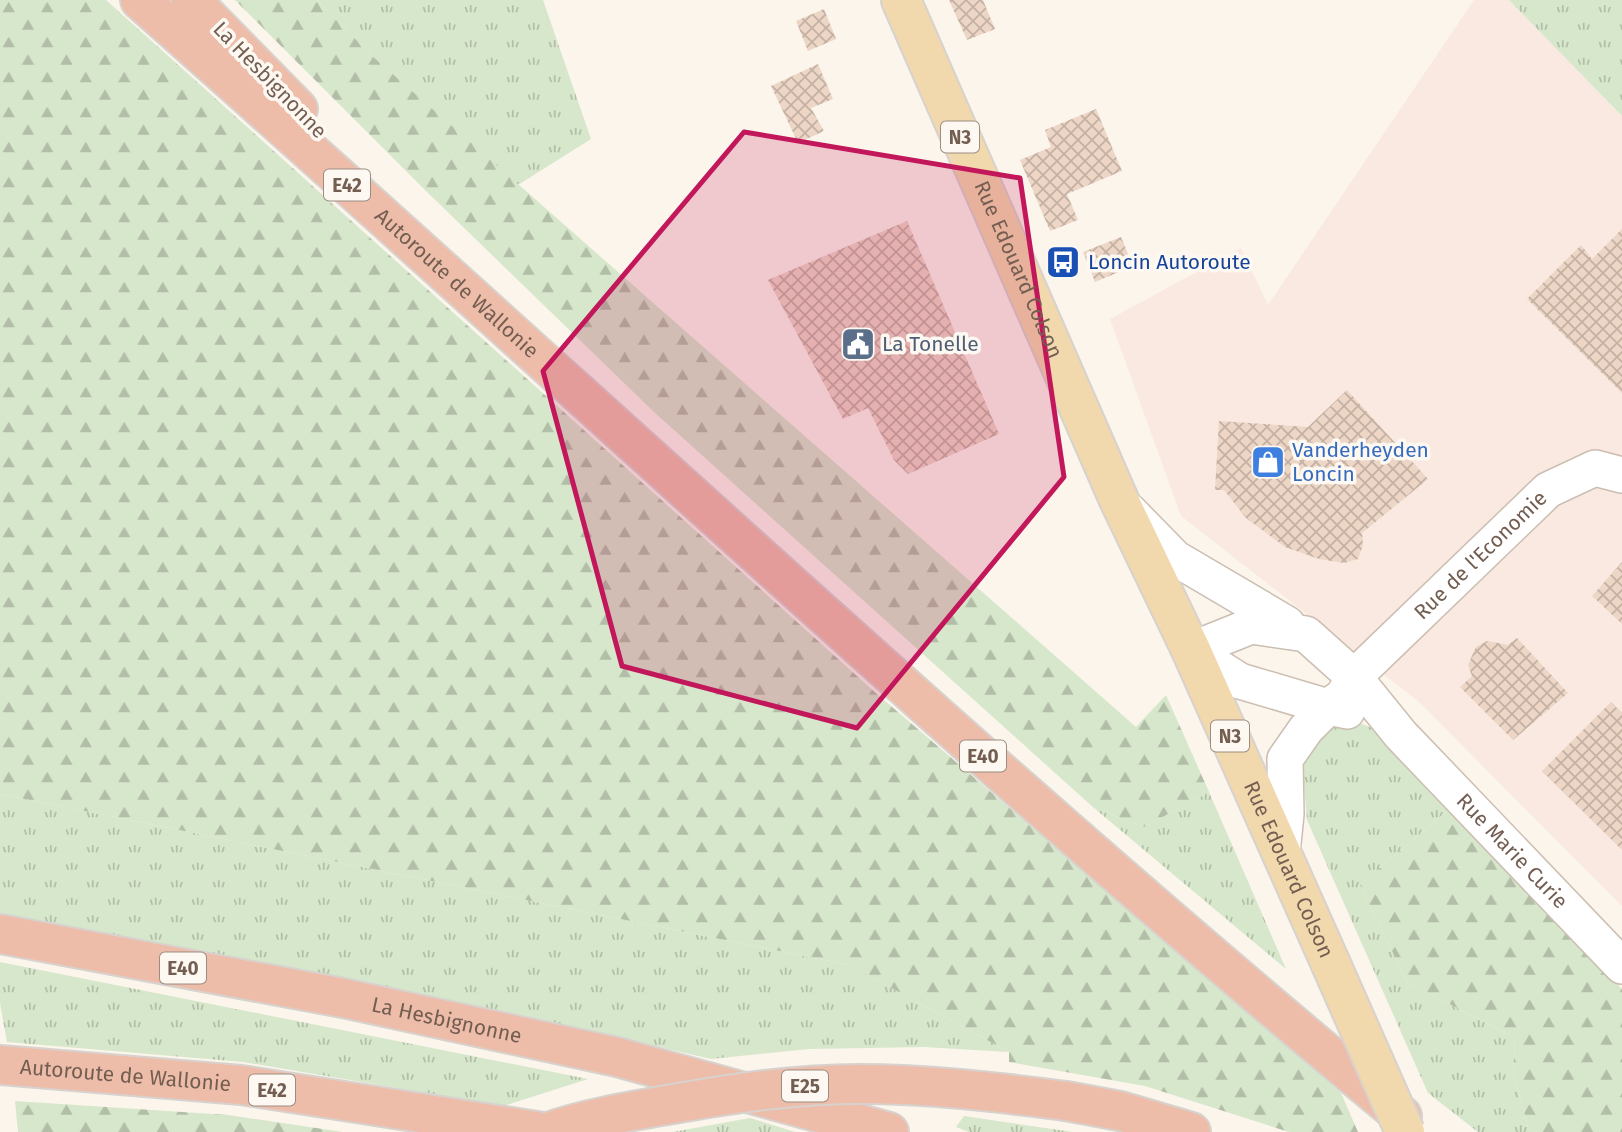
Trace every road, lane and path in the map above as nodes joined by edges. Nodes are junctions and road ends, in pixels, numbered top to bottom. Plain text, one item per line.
1 (139, 0) edge
2 (191, 0) edge
3 (901, 0) edge
4 (554, 371) junction
5 (1622, 475) edge
6 (1127, 515) junction
7 (1306, 634) junction
8 (1191, 650) junction
9 (1354, 677) junction
10 (1328, 707) junction
11 (1401, 735) junction
12 (1282, 853) junction
13 (0, 933) edge
14 (1622, 966) edge
15 (0, 1065) edge
16 (542, 1132) edge
17 (548, 1132) edge
18 (889, 1132) edge
19 (1191, 1132) edge
20 (1405, 1132) edge
21 (1421, 1132) edge

1 - 4 highway, Autoroute de Wallonie / E42
2 - 4 highway, La Hesbignonne / E40
3 - 6 main road, Rue Edouard Colson / N3
4 - 21 highway, E40
5 - 9 street, Rue de l'Economie
6 - 7 street
6 - 8 main road, Rue Edouard Colson / N3
7 - 8 street
7 - 9 street
8 - 10 street
8 - 12 main road, Rue Edouard Colson / N3
9 - 10 street, Rue de l'Economie
9 - 11 street
10 - 11 street
10 - 12 street, Rue de l'Economie
11 - 14 street, Rue Marie Curie
12 - 20 main road, Rue Edouard Colson / N3, bridge
13 - 18 highway, La Hesbignonne / E40
15 - 16 highway, Autoroute de Wallonie / E42
17 - 19 highway, E25, bridge

